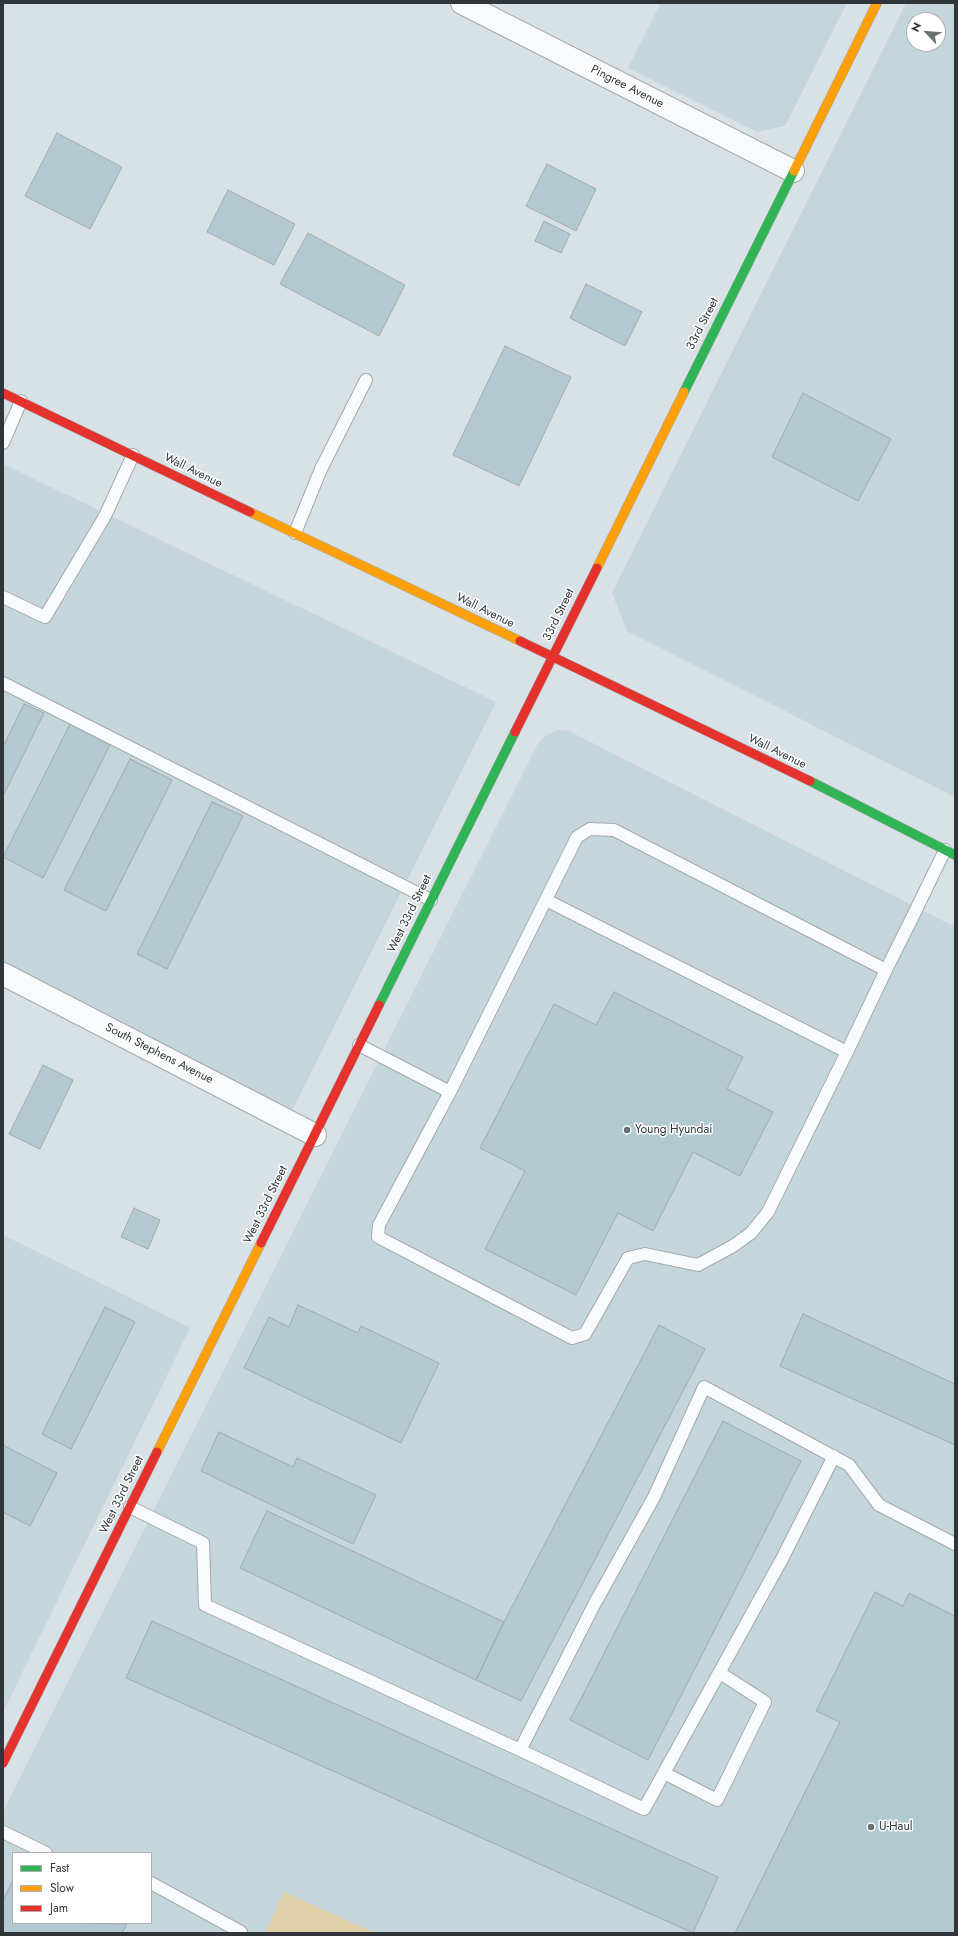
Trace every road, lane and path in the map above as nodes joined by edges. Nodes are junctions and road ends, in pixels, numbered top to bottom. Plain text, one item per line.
1 (462, 3) edge
2 (877, 3) edge
3 (793, 171) junction
4 (366, 380) dead end
5 (3, 393) edge
6 (21, 402) junction
7 (3, 443) edge
8 (133, 455) junction
9 (295, 533) junction
10 (3, 597) edge
11 (552, 657) junction
12 (3, 684) edge
13 (950, 853) edge
14 (431, 900) junction
15 (546, 900) junction
16 (886, 970) junction
17 (3, 974) edge
18 (359, 1045) junction
19 (847, 1052) junction
20 (450, 1092) junction
21 (315, 1135) junction
22 (834, 1456) junction
23 (130, 1507) junction
24 (955, 1544) edge
25 (720, 1672) junction
26 (520, 1750) junction
27 (3, 1764) edge
28 (664, 1773) junction
29 (3, 1832) edge
30 (44, 1852) edge
31 (152, 1884) edge
32 (240, 1933) edge

1 - 3 street, Pingree Avenue
2 - 3 street, 33rd Street
3 - 11 street, 33rd Street
4 - 9 lane
5 - 6 street, Wall Avenue
6 - 7 lane
6 - 8 street, Wall Avenue
8 - 9 street, Wall Avenue
8 - 10 lane
9 - 11 street, Wall Avenue
11 - 13 street, Wall Avenue
11 - 14 street, West 33rd Street
12 - 14 lane
13 - 16 lane
14 - 18 street, West 33rd Street
15 - 16 lane
15 - 19 lane
15 - 20 lane
16 - 19 lane
17 - 21 street, South Stephens Avenue
18 - 20 lane
18 - 21 street, West 33rd Street
19 - 20 lane
21 - 23 street, West 33rd Street
22 - 24 lane
22 - 25 lane
22 - 26 lane
23 - 26 lane
23 - 27 street, West 33rd Street
25 - 28 lane
25 - 28 lane
26 - 28 lane
29 - 30 lane
31 - 32 lane

